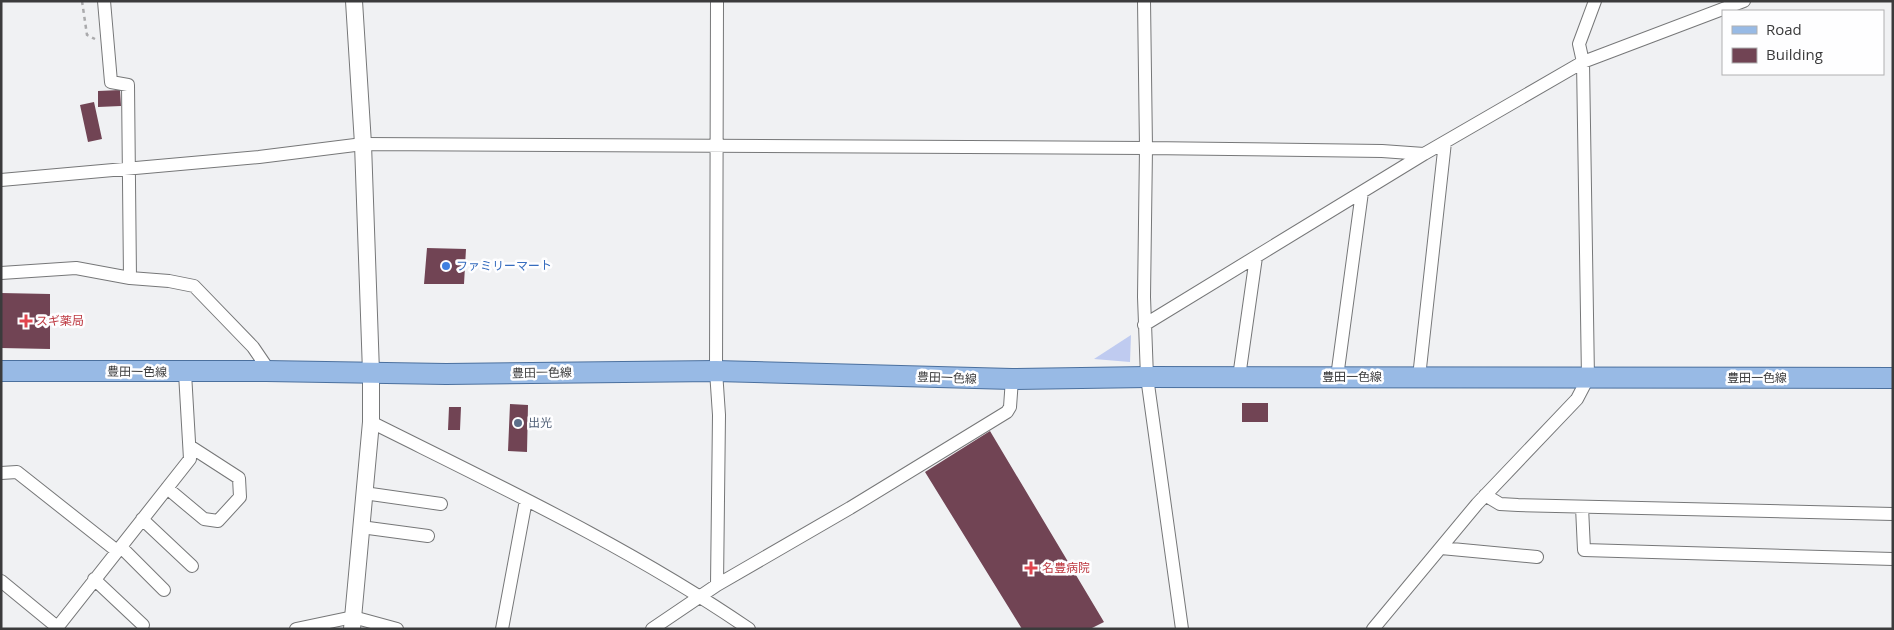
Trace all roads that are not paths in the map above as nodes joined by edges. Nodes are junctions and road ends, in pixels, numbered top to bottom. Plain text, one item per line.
1 (104, 1) edge
2 (354, 1) edge
3 (717, 1) edge
4 (1144, 1) edge
5 (1595, 1) edge
6 (1744, 1) edge
7 (1583, 62) junction
8 (1445, 142) junction
9 (363, 144) junction
10 (716, 147) junction
11 (1146, 148) junction
12 (1424, 154) junction
13 (130, 168) junction
14 (1, 180) edge
15 (1362, 192) junction
16 (1256, 257) junction
17 (1, 273) edge
18 (130, 278) junction
19 (1144, 325) junction
20 (1, 371) edge
21 (716, 371) junction
22 (270, 372) junction
23 (371, 372) junction
24 (185, 373) junction
25 (1147, 377) junction
26 (1239, 377) junction
27 (1338, 377) junction
28 (1419, 377) junction
29 (1588, 378) junction
30 (1893, 378) edge
31 (1012, 379) junction
32 (371, 422) junction
33 (191, 447) junction
34 (1, 473) edge
35 (167, 488) junction
36 (364, 493) junction
37 (1485, 495) junction
38 (526, 500) junction
39 (440, 504) dead end
40 (1582, 507) junction
41 (1893, 514) edge
42 (142, 518) junction
43 (361, 527) junction
44 (428, 536) dead end
45 (1441, 548) junction
46 (119, 549) junction
47 (1537, 556) dead end
48 (1893, 559) edge
49 (192, 566) dead end
50 (94, 579) junction
51 (1, 581) edge
52 (717, 584) junction
53 (164, 590) dead end
54 (701, 596) junction
55 (352, 623) edge
56 (143, 625) dead end
57 (56, 628) edge
58 (296, 629) edge
59 (397, 629) edge
60 (502, 629) edge
61 (652, 629) edge
62 (749, 629) edge
63 (1182, 629) edge
64 (1373, 629) edge

1 - 13 street
2 - 9 street
3 - 10 street
4 - 11 street
5 - 7 street
6 - 7 street
7 - 8 street
7 - 29 street
8 - 12 street
8 - 28 street
9 - 10 street
9 - 13 street
9 - 23 street
10 - 11 street
10 - 21 street
11 - 12 street
11 - 19 street
12 - 15 street
13 - 14 street
13 - 18 street
15 - 16 street
15 - 27 street
16 - 19 street
16 - 26 street
17 - 18 street
18 - 22 street
19 - 25 street
20 - 24 main road, 豊田一色線
21 - 23 main road, 豊田一色線
21 - 31 main road, 豊田一色線
21 - 52 street
22 - 23 main road, 豊田一色線
22 - 24 main road, 豊田一色線
23 - 32 street
24 - 33 street
25 - 26 main road, 豊田一色線
25 - 31 main road, 豊田一色線
25 - 63 street
26 - 27 main road, 豊田一色線
27 - 28 main road, 豊田一色線
28 - 29 main road, 豊田一色線
29 - 30 main road, 豊田一色線
29 - 37 street
31 - 52 street
32 - 36 street
32 - 38 street
33 - 35 street
33 - 35 street
34 - 46 street
35 - 42 street
36 - 39 street
36 - 43 street
37 - 40 street
37 - 45 street
38 - 54 street
38 - 60 street
40 - 41 street
40 - 48 street
42 - 46 street
42 - 49 street
43 - 44 street
43 - 55 street
45 - 47 street
45 - 64 street
46 - 50 street
46 - 53 street
50 - 56 street
50 - 57 street
51 - 57 street
52 - 54 street
54 - 61 street
54 - 62 street
55 - 58 street
55 - 59 street

